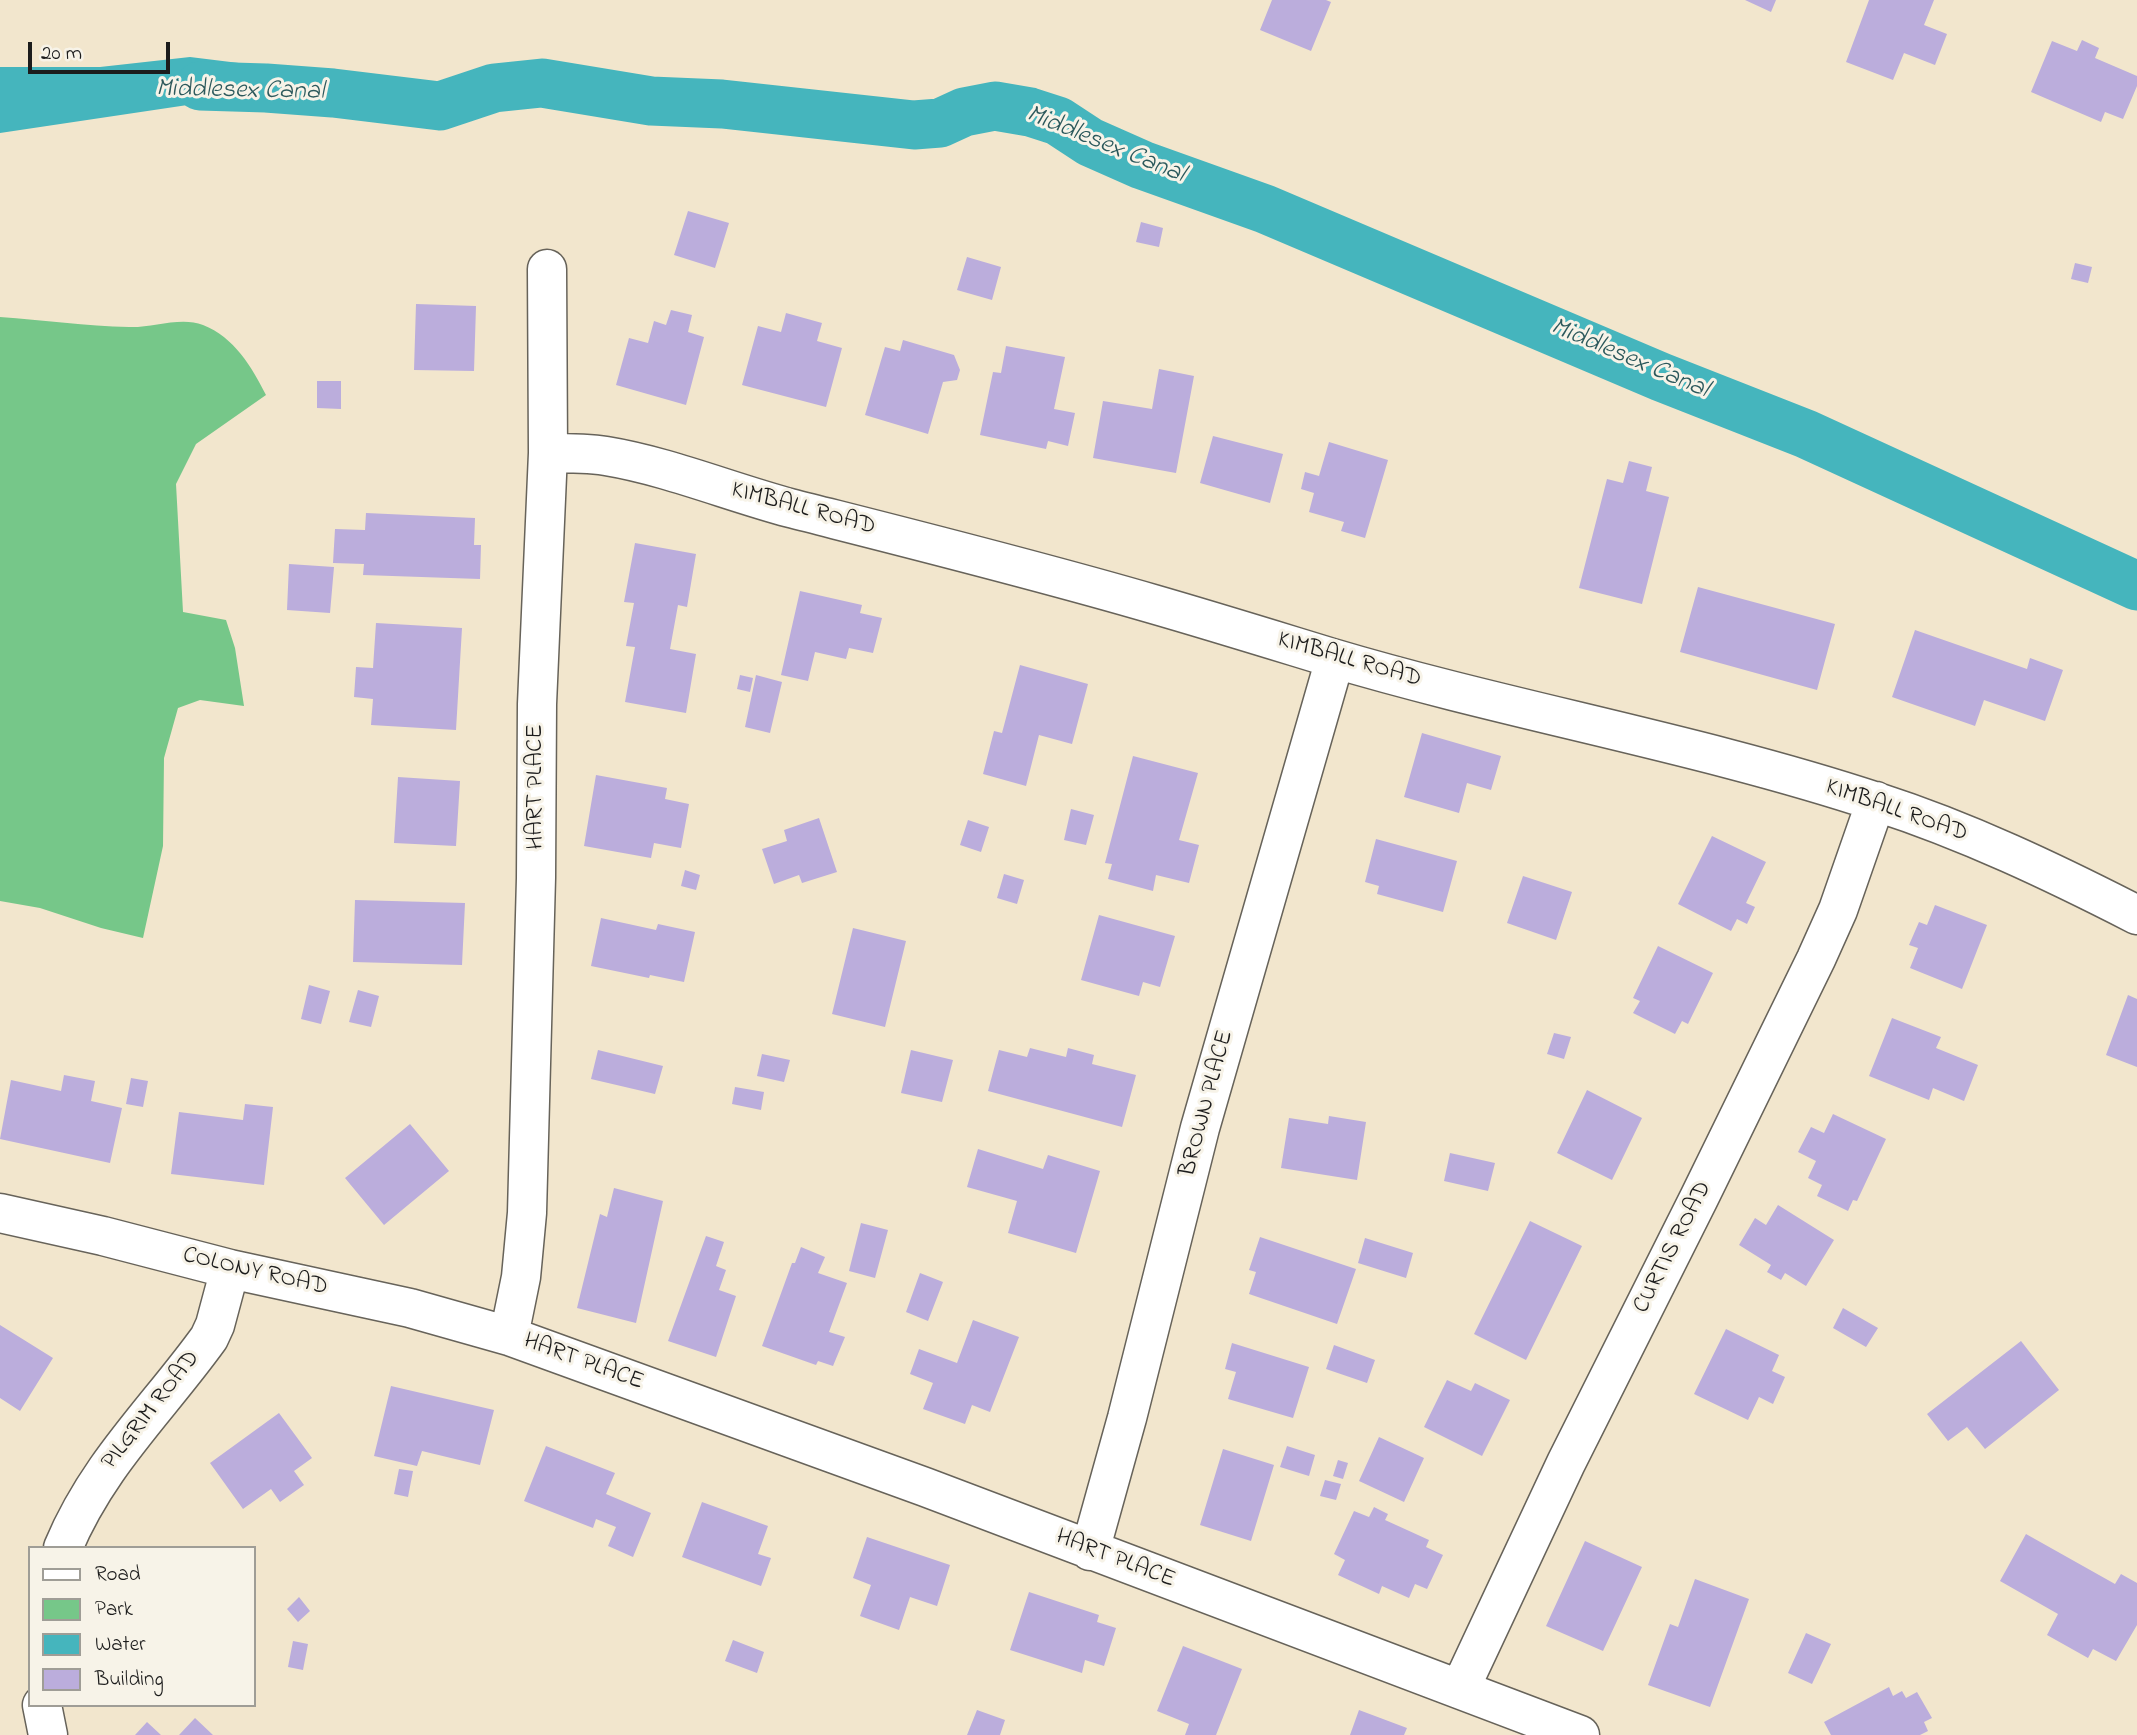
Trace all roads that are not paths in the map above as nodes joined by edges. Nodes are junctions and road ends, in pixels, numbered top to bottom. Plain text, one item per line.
1 (547, 269) dead end
2 (548, 453) junction
3 (1335, 659) junction
4 (1876, 801) junction
5 (2137, 915) edge
6 (0, 1213) edge
7 (230, 1269) junction
8 (509, 1336) junction
9 (64, 1546) edge
10 (1090, 1551) junction
11 (1460, 1689) junction
12 (42, 1707) edge
13 (48, 1735) edge
14 (1580, 1735) edge

1 - 2 street, HART PLACE
2 - 3 street, KIMBALL ROAD
2 - 8 street, HART PLACE
3 - 4 street, KIMBALL ROAD
3 - 10 street, BROWN PLACE
4 - 5 street, KIMBALL ROAD
4 - 11 street, CURTIS ROAD
6 - 7 street, COLONY ROAD
7 - 8 street, COLONY ROAD
7 - 9 street, PILGRIM ROAD
8 - 10 street, HART PLACE
10 - 11 street, HART PLACE
11 - 14 street, HART PLACE
12 - 13 street

